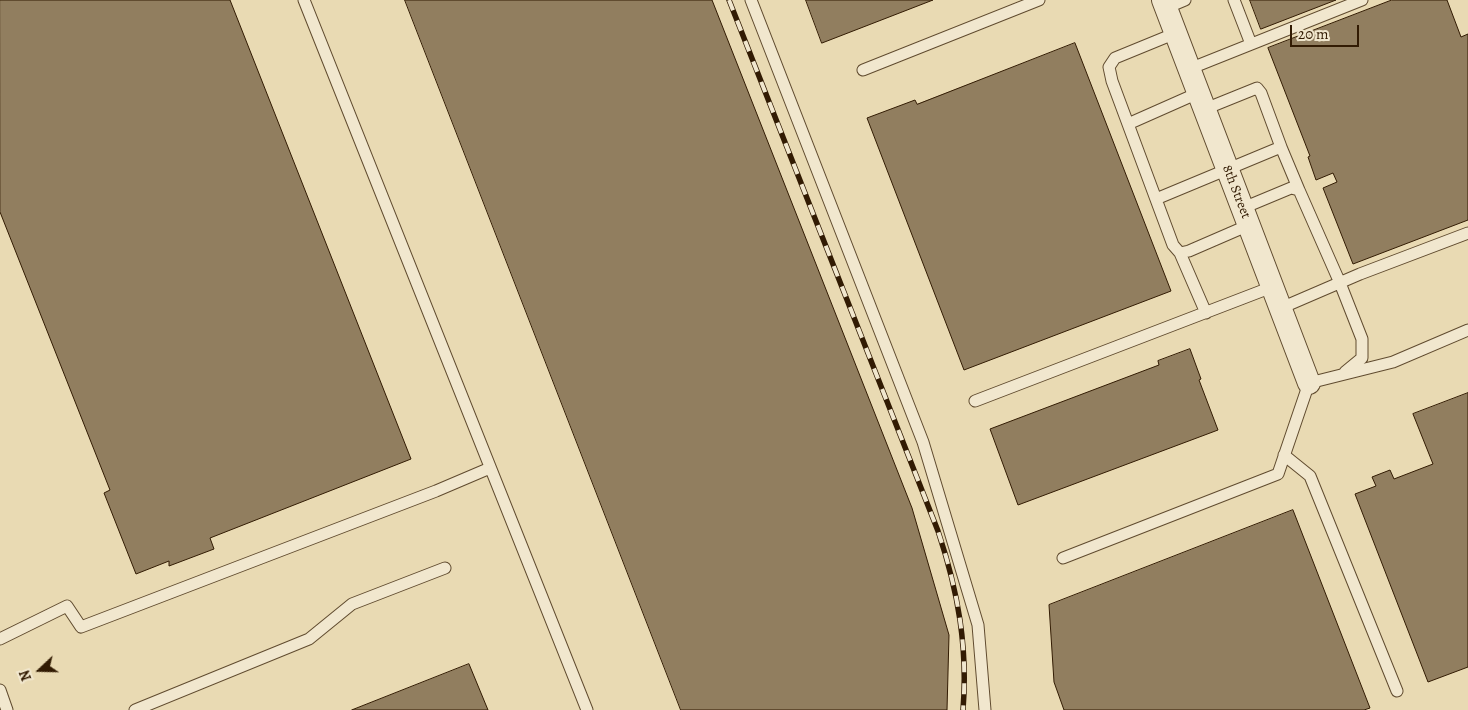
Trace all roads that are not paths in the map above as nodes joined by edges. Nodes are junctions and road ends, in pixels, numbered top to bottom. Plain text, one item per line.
1 (304, 0) edge
2 (751, 0) edge
3 (1039, 0) edge
4 (1234, 0) edge
5 (1362, 0) edge
6 (1172, 3) edge
7 (1176, 33) junction
8 (1251, 44) junction
9 (1189, 69) junction
10 (863, 70) dead end
11 (1202, 101) junction
12 (1128, 124) junction
13 (1281, 147) junction
14 (1228, 169) junction
15 (1299, 190) junction
16 (1156, 199) junction
17 (1246, 217) junction
18 (1468, 232) edge
19 (1180, 253) junction
20 (1340, 283) junction
21 (1272, 287) junction
22 (1280, 308) junction
23 (1206, 313) junction
24 (1468, 330) edge
25 (1343, 375) junction
26 (1309, 383) junction
27 (975, 401) dead end
28 (1284, 455) junction
29 (490, 468) junction
30 (1063, 558) dead end
31 (445, 568) dead end
32 (0, 639) edge
33 (0, 690) edge
34 (1397, 691) dead end
35 (6, 710) edge
36 (135, 710) edge
37 (587, 710) edge
38 (985, 710) edge

1 - 29 lane
2 - 38 lane
3 - 10 lane
4 - 8 lane
5 - 8 lane
6 - 7 street, 8th Street
7 - 9 street, 8th Street
7 - 12 lane
8 - 9 lane
9 - 11 street, 8th Street
11 - 12 lane
11 - 13 lane
11 - 14 street, 8th Street
12 - 16 lane
13 - 14 lane
13 - 15 lane
14 - 16 lane
14 - 17 street, 8th Street
15 - 17 lane
15 - 20 lane
16 - 19 lane
17 - 19 lane
17 - 21 street, 8th Street
18 - 20 lane
19 - 23 lane
20 - 22 lane
20 - 25 lane
21 - 22 street, 8th Street
21 - 23 lane
22 - 26 street, 8th Street
23 - 27 lane
24 - 25 lane
25 - 26 lane
26 - 28 lane
28 - 30 lane
28 - 34 lane
29 - 32 lane
29 - 37 lane
31 - 36 lane
33 - 35 lane

